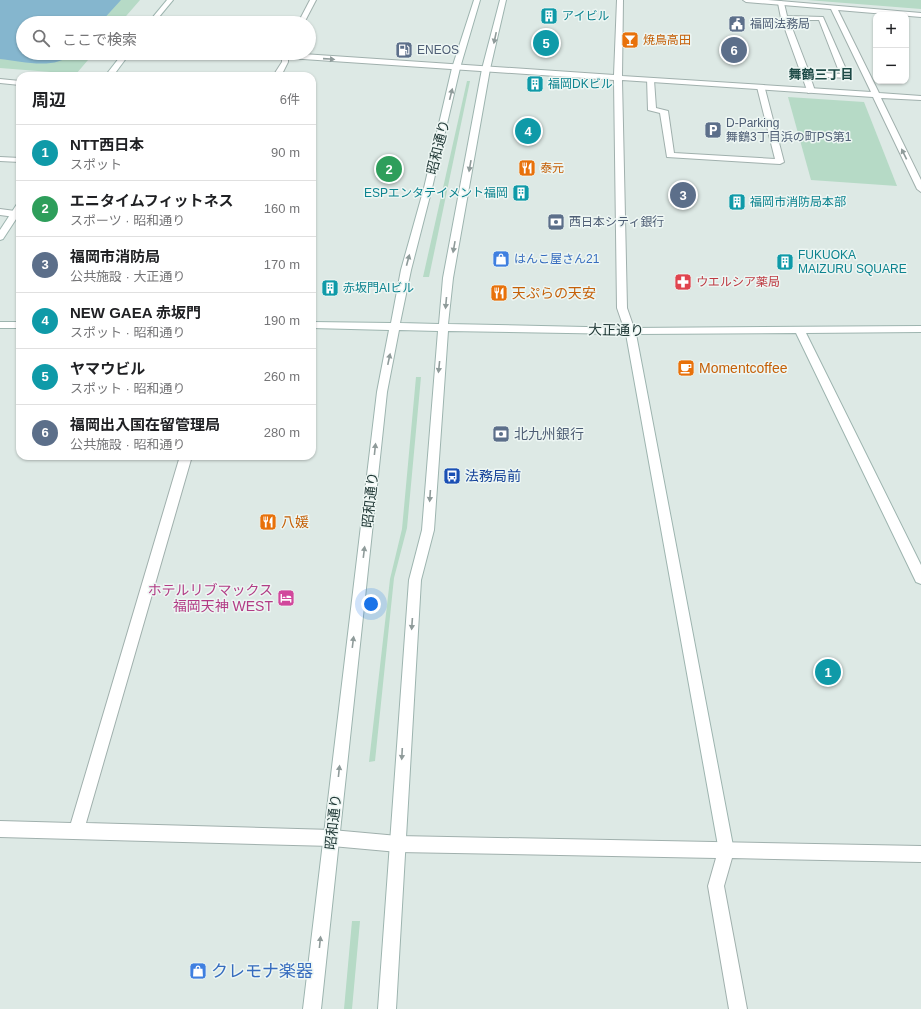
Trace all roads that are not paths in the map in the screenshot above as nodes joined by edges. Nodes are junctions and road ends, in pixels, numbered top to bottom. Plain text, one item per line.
1 (170, 0) edge
2 (313, 0) edge
3 (477, 0) edge
4 (503, 0) edge
5 (620, 0) edge
6 (746, 0) edge
7 (781, 3) junction
8 (834, 8) junction
9 (921, 15) edge
10 (157, 16) edge
11 (305, 16) edge
12 (784, 18) junction
13 (316, 57) edge
14 (122, 60) edge
15 (285, 60) edge
16 (456, 68) junction
17 (486, 69) junction
18 (112, 72) edge
19 (279, 72) edge
20 (806, 74) junction
21 (618, 77) junction
22 (650, 80) junction
23 (0, 81) edge
24 (16, 83) edge
25 (761, 87) junction
26 (811, 91) junction
27 (875, 95) junction
28 (921, 98) edge
29 (0, 159) edge
30 (16, 160) edge
31 (920, 186) edge
32 (16, 210) edge
33 (0, 212) edge
34 (16, 212) edge
35 (0, 237) edge
36 (0, 325) edge
37 (16, 325) edge
38 (316, 325) edge
39 (396, 326) junction
40 (444, 328) junction
41 (921, 329) edge
42 (630, 331) junction
43 (800, 331) junction
44 (185, 460) edge
45 (921, 578) edge
46 (0, 829) edge
47 (76, 831) junction
48 (332, 838) junction
49 (398, 844) junction
50 (726, 851) junction
51 (921, 854) edge
52 (312, 1009) edge
53 (386, 1009) edge
54 (738, 1009) edge

1 - 10 street
2 - 11 street
3 - 16 street, 昭和通り
4 -> 17 street
5 - 21 street
6 - 7 street
7 - 8 street
7 - 12 street
8 - 9 street
8 - 27 street
12 - 20 street
12 - 20 street
13 -> 16 street
14 - 18 street
15 - 19 street
16 - 17 street
39 -> 16 street, 昭和通り
17 - 21 street
17 -> 40 street
20 - 26 street
21 - 22 street
21 - 42 street
22 - 25 street
22 - 25 street
23 - 24 street
25 - 26 street
26 - 27 street
27 - 28 street
31 -> 27 street
29 - 30 street
32 - 33 street
34 - 35 street
36 - 37 street
38 - 39 street, 大正通り
39 - 40 street, 大正通り
48 -> 39 street, 昭和通り
40 - 42 street, 大正通り
40 -> 49 street
41 - 43 street, 大正通り
42 - 43 street, 大正通り
42 - 50 street
43 - 45 street
44 - 47 street
46 - 47 street
47 - 48 street
48 - 49 street
52 -> 48 street, 昭和通り
49 - 50 street
49 - 53 street
50 - 51 street
50 - 54 street

